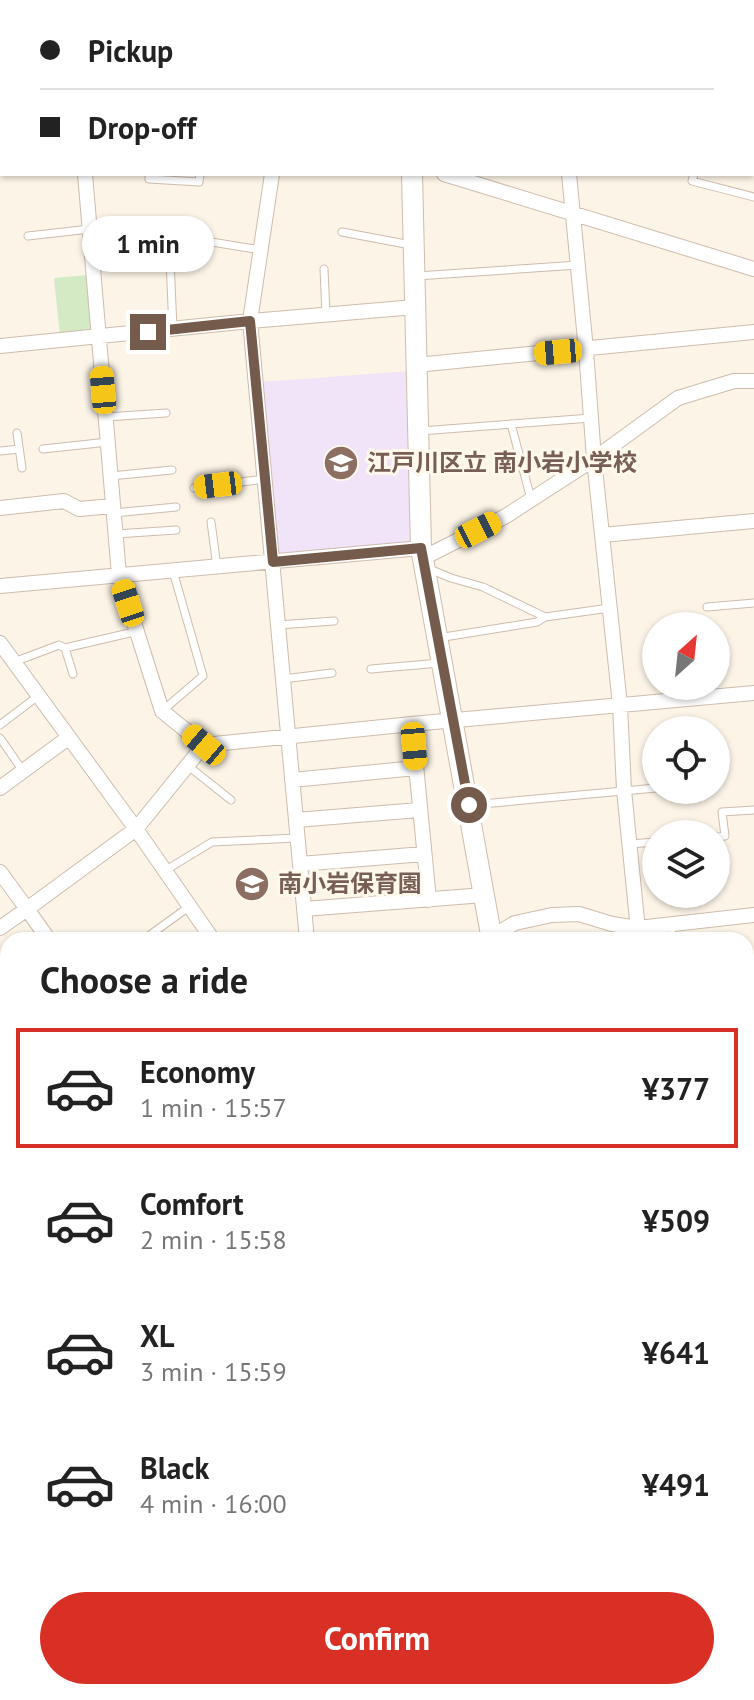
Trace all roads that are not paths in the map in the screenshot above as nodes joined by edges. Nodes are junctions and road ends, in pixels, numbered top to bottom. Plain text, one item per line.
1 (85, 176) edge
2 (149, 176) edge
3 (200, 176) edge
4 (272, 176) edge
5 (412, 176) edge
6 (451, 176) edge
7 (569, 176) edge
8 (693, 176) edge
9 (754, 197) edge
10 (573, 213) junction
11 (90, 229) junction
12 (342, 232) dead end
13 (28, 236) dead end
14 (187, 238) dead end
15 (154, 243) dead end
16 (414, 245) junction
17 (91, 249) junction
18 (261, 250) junction
19 (170, 260) dead end
20 (578, 265) junction
21 (324, 269) dead end
22 (754, 269) edge
23 (414, 276) junction
24 (415, 307) junction
25 (326, 314) junction
26 (250, 321) junction
27 (173, 329) junction
28 (754, 332) edge
29 (99, 337) junction
30 (0, 346) edge
31 (586, 350) junction
32 (416, 365) junction
33 (754, 381) edge
34 (166, 413) dead end
35 (106, 417) junction
36 (591, 418) junction
37 (511, 424) junction
38 (418, 431) junction
39 (17, 433) dead end
40 (108, 442) junction
41 (19, 449) junction
42 (43, 449) dead end
43 (0, 451) edge
44 (594, 459) junction
45 (22, 468) dead end
46 (172, 470) dead end
47 (111, 476) junction
48 (265, 479) junction
49 (194, 488) dead end
50 (532, 500) junction
51 (176, 507) dead end
52 (0, 508) edge
53 (114, 509) junction
54 (754, 521) edge
55 (211, 522) dead end
56 (176, 530) dead end
57 (116, 534) junction
58 (602, 535) junction
59 (423, 558) junction
60 (273, 562) junction
61 (217, 567) junction
62 (173, 571) junction
63 (119, 575) junction
64 (0, 586) edge
65 (754, 603) edge
66 (707, 607) dead end
67 (610, 608) junction
68 (545, 617) junction
69 (334, 621) dead end
70 (278, 625) junction
71 (138, 631) junction
72 (438, 638) junction
73 (65, 648) junction
74 (5, 654) edge
75 (442, 663) junction
76 (371, 669) dead end
77 (332, 673) dead end
78 (73, 674) dead end
79 (283, 679) junction
80 (754, 693) edge
81 (38, 696) junction
82 (620, 705) junction
83 (162, 711) junction
84 (453, 720) junction
85 (412, 724) junction
86 (0, 725) edge
87 (288, 737) junction
88 (0, 738) edge
89 (68, 738) junction
90 (204, 745) junction
91 (187, 765) junction
92 (416, 768) junction
93 (23, 771) junction
94 (292, 780) junction
95 (0, 788) edge
96 (642, 789) edge
97 (624, 790) junction
98 (231, 800) dead end
99 (469, 805) junction
100 (419, 810) junction
101 (754, 810) edge
102 (296, 820) junction
103 (723, 820) edge
104 (136, 829) junction
105 (297, 838) junction
106 (642, 843) edge
107 (629, 844) junction
108 (424, 854) junction
109 (300, 864) junction
110 (166, 870) junction
111 (0, 872) edge
112 (484, 895) junction
113 (429, 900) junction
114 (190, 906) junction
115 (27, 909) junction
116 (304, 909) junction
117 (754, 915) edge
118 (671, 923) junction
119 (0, 928) edge
120 (43, 932) edge
121 (154, 932) edge
122 (208, 932) edge
123 (306, 932) edge
124 (489, 932) edge
125 (501, 932) edge
126 (633, 932) edge
127 (638, 932) edge
128 (644, 932) edge
129 (672, 932) edge

1 - 11 street
2 - 3 lane
4 - 18 street
5 - 16 street
6 - 10 street
7 - 10 street
8 - 9 lane
10 - 20 street
10 - 22 street
11 - 13 lane
11 - 17 street
12 - 16 lane
14 - 18 lane
15 - 17 lane
16 - 23 street
17 - 29 street
18 - 26 street
19 - 27 lane
20 - 23 lane
20 - 31 street
21 - 25 lane
23 - 24 street
24 - 25 street
24 - 32 street
25 - 26 street
26 - 27 street
26 - 48 street
27 - 29 street
28 - 31 street
29 - 30 street
29 - 35 street
31 - 32 street
31 - 36 street
32 - 38 street
33 - 44 street
34 - 35 lane
35 - 40 street
36 - 37 lane
36 - 44 street
37 - 38 lane
37 - 50 lane
38 - 59 street
39 - 41 lane
40 - 42 lane
40 - 47 street
41 - 43 lane
41 - 45 lane
44 - 50 street
44 - 58 street
46 - 47 lane
47 - 53 street
48 - 49 lane
48 - 60 street
50 - 59 street
51 - 53 lane
52 - 53 street
53 - 57 street
54 - 58 street
55 - 61 lane
56 - 57 lane
57 - 63 street
58 - 67 street
59 - 60 street
59 - 68 lane
59 - 72 street
60 - 61 street
60 - 70 street
61 - 62 street
62 - 63 street
62 - 83 lane
63 - 64 street
63 - 71 street
65 - 66 lane
67 - 68 lane
67 - 82 street
68 - 72 lane
69 - 70 lane
70 - 79 street
71 - 73 lane
71 - 83 street
72 - 75 street
73 - 74 lane
73 - 78 lane
74 - 81 street
75 - 76 lane
75 - 84 street
77 - 79 lane
79 - 87 street
80 - 82 street
81 - 86 lane
81 - 89 street
82 - 84 street
82 - 97 street
83 - 90 street
84 - 85 street
84 - 99 street
85 - 87 street
85 - 92 street
87 - 90 street
87 - 94 street
88 - 93 lane
89 - 93 street
89 - 104 street
90 - 91 street
91 - 98 lane
91 - 104 street
92 - 94 street
92 - 100 street
93 - 95 street
94 - 102 street
96 - 97 lane
97 - 99 lane
97 - 107 street
99 - 112 street
100 - 102 street
100 - 108 street
101 - 103 lane
102 - 105 street
104 - 110 street
104 - 115 street
105 - 109 street
105 - 110 lane
106 - 107 lane
107 - 127 street
108 - 109 street
108 - 113 street
109 - 116 street
110 - 114 street
111 - 115 street
112 - 113 street
112 - 124 street
113 - 116 street
114 - 121 lane
114 - 122 street
115 - 119 street
115 - 120 street
116 - 123 street
117 - 118 street
118 - 128 street
118 - 129 lane
125 - 126 street

